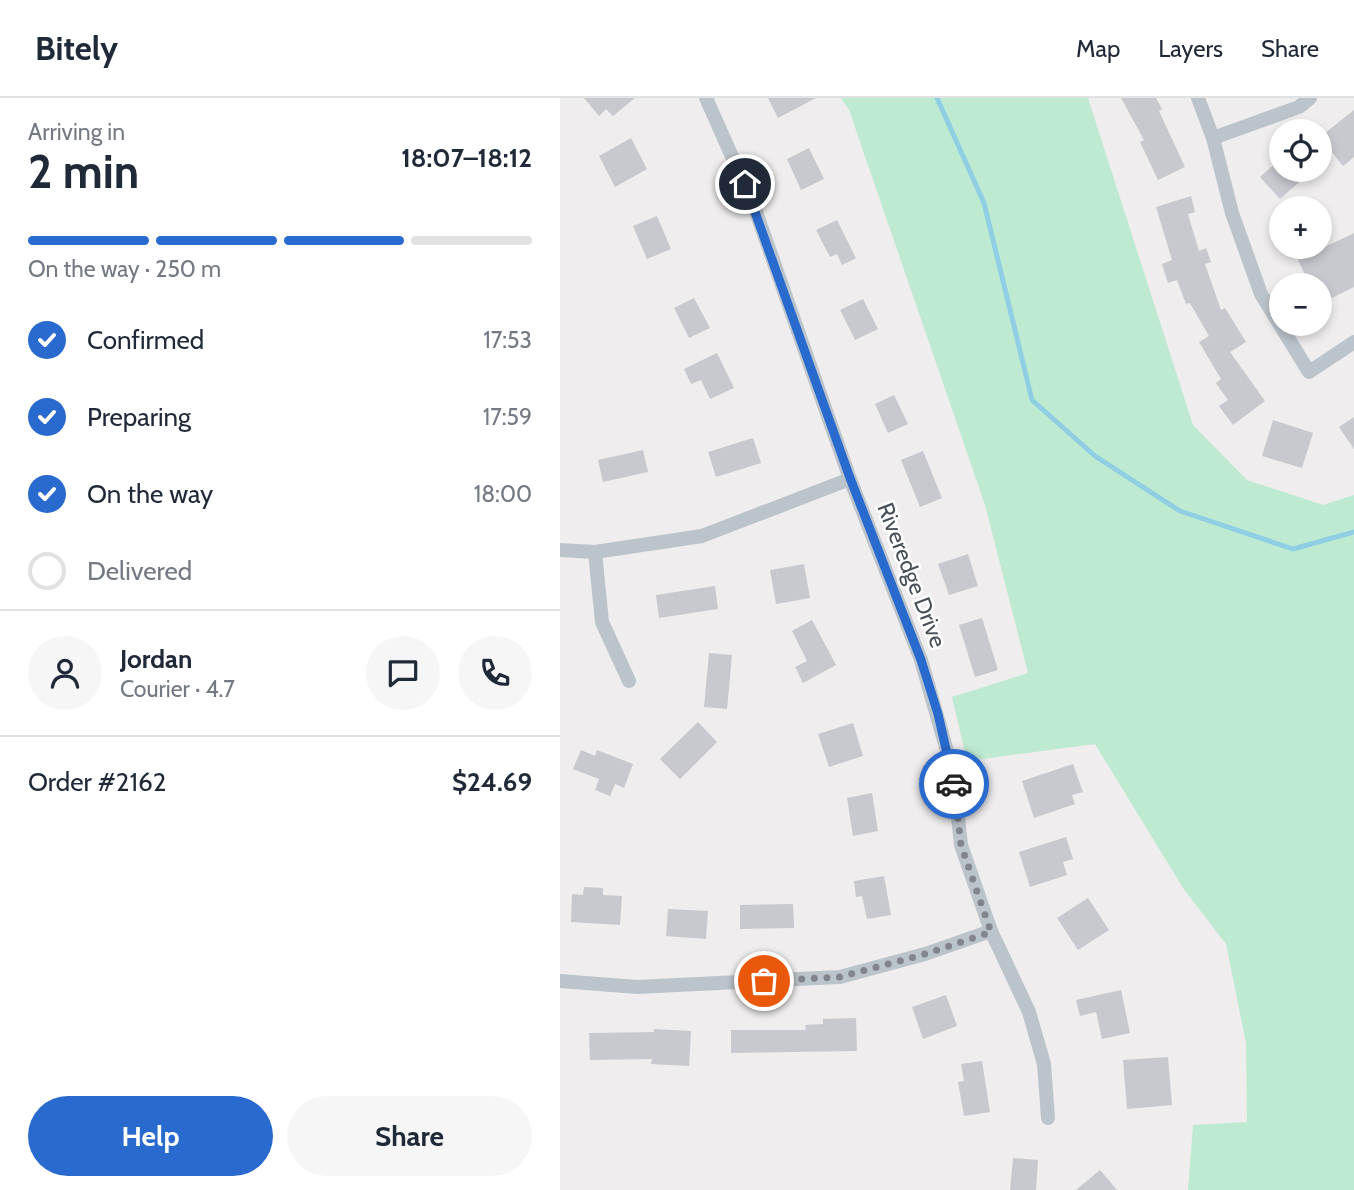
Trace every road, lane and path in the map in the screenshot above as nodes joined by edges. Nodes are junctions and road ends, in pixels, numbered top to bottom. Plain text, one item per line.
1 (706, 98) edge
2 (1198, 98) edge
3 (1310, 98) edge
4 (1213, 138) junction
5 (1354, 342) edge
6 (850, 478) junction
7 (560, 550) edge
8 (595, 552) junction
9 (629, 681) dead end
10 (991, 932) junction
11 (560, 981) edge
12 (1048, 1118) dead end

1 - 6 street, Riveredge Drive
2 - 4 street
3 - 4 street
4 - 5 street
6 - 8 street
6 - 10 street, Riveredge Drive
7 - 8 street
8 - 9 street
10 - 11 street
10 - 12 street, Riveredge Drive

